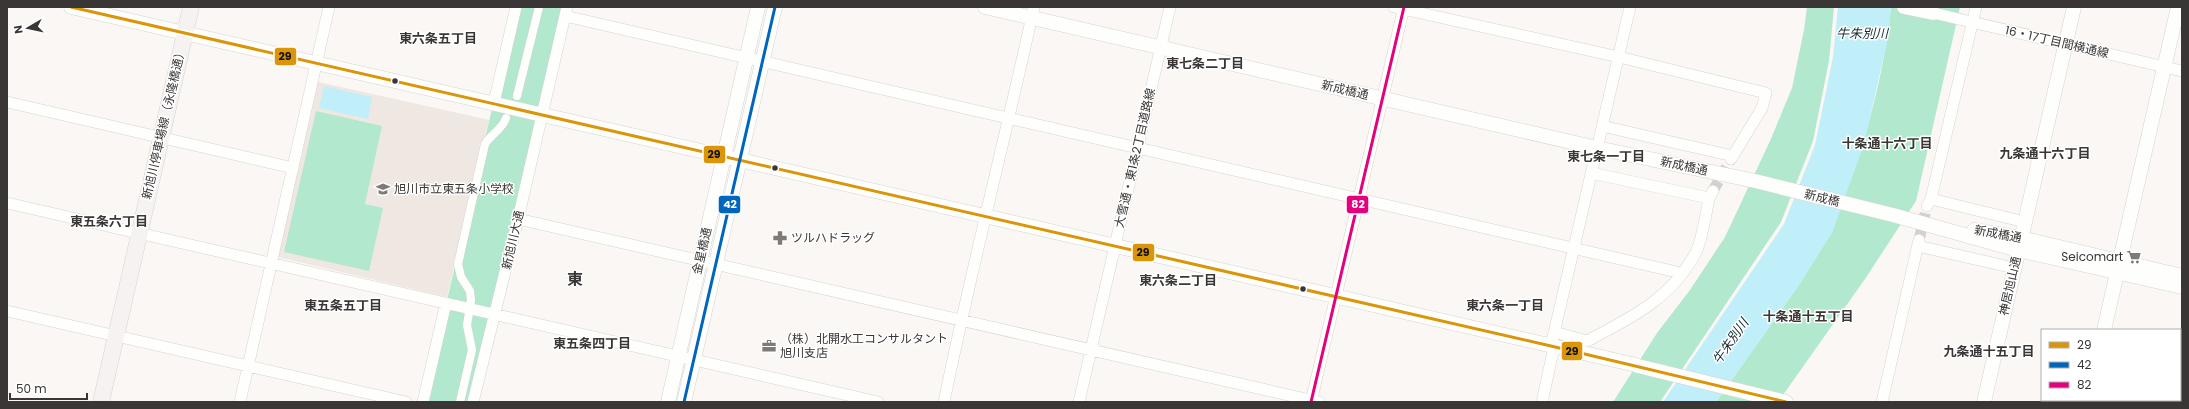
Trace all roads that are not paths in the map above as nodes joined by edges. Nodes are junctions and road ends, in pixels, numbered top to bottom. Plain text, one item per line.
1 (71, 7) edge
2 (191, 7) edge
3 (329, 7) edge
4 (516, 7) edge
5 (538, 7) edge
6 (758, 7) edge
7 (775, 7) edge
8 (985, 7) edge
9 (1170, 7) edge
10 (1630, 7) edge
11 (1904, 7) edge
12 (1976, 7) edge
13 (2074, 7) edge
14 (2178, 7) edge
15 (1401, 8) edge
16 (94, 10) edge
17 (566, 12) edge
18 (1033, 13) edge
19 (1933, 13) joint
20 (1973, 22) junction
21 (185, 32) junction
22 (2065, 44) junction
23 (1160, 48) junction
24 (1618, 57) junction
25 (746, 58) junction
26 (762, 62) junction
27 (316, 63) junction
28 (2164, 66) junction
29 (2182, 71) edge
30 (518, 96) dead end
31 (1383, 99) junction
32 (7, 102) edge
33 (494, 103) junction
34 (542, 114) junction
35 (506, 118) dead end
36 (1008, 119) junction
37 (1602, 126) junction
38 (161, 138) junction
39 (1138, 148) junction
40 (1597, 148) junction
41 (724, 156) junction
42 (740, 160) junction
43 (293, 168) junction
44 (1591, 173) junction
45 (1753, 181) joint
46 (1360, 199) junction
47 (7, 203) edge
48 (1893, 215) joint
49 (986, 217) junction
50 (518, 219) junction
51 (2025, 222) junction
52 (139, 233) junction
53 (2020, 244) junction
54 (1115, 246) junction
55 (1574, 248) junction
56 (700, 261) junction
57 (272, 263) junction
58 (716, 264) junction
59 (2119, 267) junction
60 (2014, 268) junction
61 (1681, 273) junction
62 (2182, 276) edge
63 (2182, 288) edge
64 (1336, 296) junction
65 (446, 303) junction
66 (470, 308) junction
67 (7, 311) edge
68 (496, 314) junction
69 (960, 321) junction
70 (2104, 329) edge
71 (116, 336) junction
72 (1553, 342) junction
73 (1091, 350) junction
74 (678, 356) junction
75 (694, 360) junction
76 (248, 366) junction
77 (1314, 401) edge
78 (101, 402) edge
79 (240, 402) edge
80 (406, 402) edge
81 (423, 402) edge
82 (460, 402) edge
83 (473, 402) edge
84 (668, 402) edge
85 (684, 402) edge
86 (878, 402) edge
87 (944, 402) edge
88 (1079, 402) edge
89 (1542, 402) edge
90 (1786, 402) edge
91 (1882, 402) edge
92 (1984, 402) edge

1 - 16 street
2 - 21 main road, 新旭川停車場線（永隆橋通）
3 - 27 street
4 - 33 street
5 - 30 street
6 - 25 street, 金星橋通
7 - 26 street, 金星橋通
8 - 18 street, 新成橋通
9 - 23 street, 大雪通・東1条2丁目道路線
10 - 24 street
11 - 19 street
12 - 20 street
13 - 22 street, 神居旭山通
14 - 28 street
15 - 24 street
15 - 31 street
16 - 21 street
17 - 25 street
17 - 34 street, 新旭川大通
18 - 23 street, 新成橋通
18 - 36 street
19 - 20 street, 16・17丁目間横通線
20 - 22 street, 16・17丁目間横通線
20 - 51 street
21 - 27 street
21 - 38 main road, 新旭川停車場線（永隆橋通）
22 - 28 street, 16・17丁目間横通線
22 - 51 street, 神居旭山通
23 - 31 street, 新成橋通
23 - 39 street, 大雪通・東1条2丁目道路線
24 - 37 street
24 - 37 street
25 - 26 street
25 - 41 street, 金星橋通
26 - 36 street
26 - 42 street, 金星橋通
27 - 33 street
27 - 43 street
28 - 29 street, 16・17丁目間横通線
28 - 59 street
31 - 40 street, 新成橋通
31 - 46 street
32 - 38 street
33 - 34 street
34 - 41 street
34 - 50 street, 新旭川大通
35 - 66 street
36 - 39 street
36 - 49 street
37 - 40 street
38 - 43 street
38 - 52 main road, 新旭川停車場線（永隆橋通）
39 - 46 street
39 - 54 street, 大雪通・東1条2丁目道路線
40 - 44 street
40 - 45 street, 新成橋通
41 - 42 street
41 - 56 street, 金星橋通
42 - 49 street
42 - 58 street, 金星橋通
43 - 57 street
44 - 55 street
44 - 61 street
45 - 48 street, 新成橋
46 - 55 street
46 - 64 street
47 - 52 street
48 - 53 street, 新成橋通
49 - 54 street
49 - 69 street
50 - 56 street
50 - 68 street, 新旭川大通
51 - 53 street, 神居旭山通
52 - 57 street
52 - 71 main road, 新旭川停車場線（永隆橋通）
53 - 59 street, 新成橋通
53 - 60 street, 神居旭山通
54 - 64 street
54 - 73 street, 大雪通・東1条2丁目道路線
55 - 61 street
55 - 72 street
56 - 58 street
56 - 74 street, 金星橋通
57 - 65 street
57 - 76 street
58 - 69 street
58 - 75 street, 金星橋通
59 - 62 street, 新成橋通
59 - 63 street, 新成橋通
59 - 70 street
60 - 91 street
60 - 92 street, 神居旭山通
61 - 72 street
64 - 72 street
64 - 77 street
65 - 66 street
65 - 81 street
66 - 68 street
66 - 82 street
67 - 71 street
68 - 74 street
68 - 83 street, 新旭川大通
69 - 73 street
69 - 87 street
71 - 76 street
71 - 78 main road, 新旭川停車場線（永隆橋通）
72 - 89 street
72 - 90 street
73 - 77 street
73 - 88 street, 大雪通・東1条2丁目道路線
74 - 75 street
74 - 84 street, 金星橋通
75 - 85 street, 金星橋通
75 - 86 street
76 - 79 street
76 - 80 street

